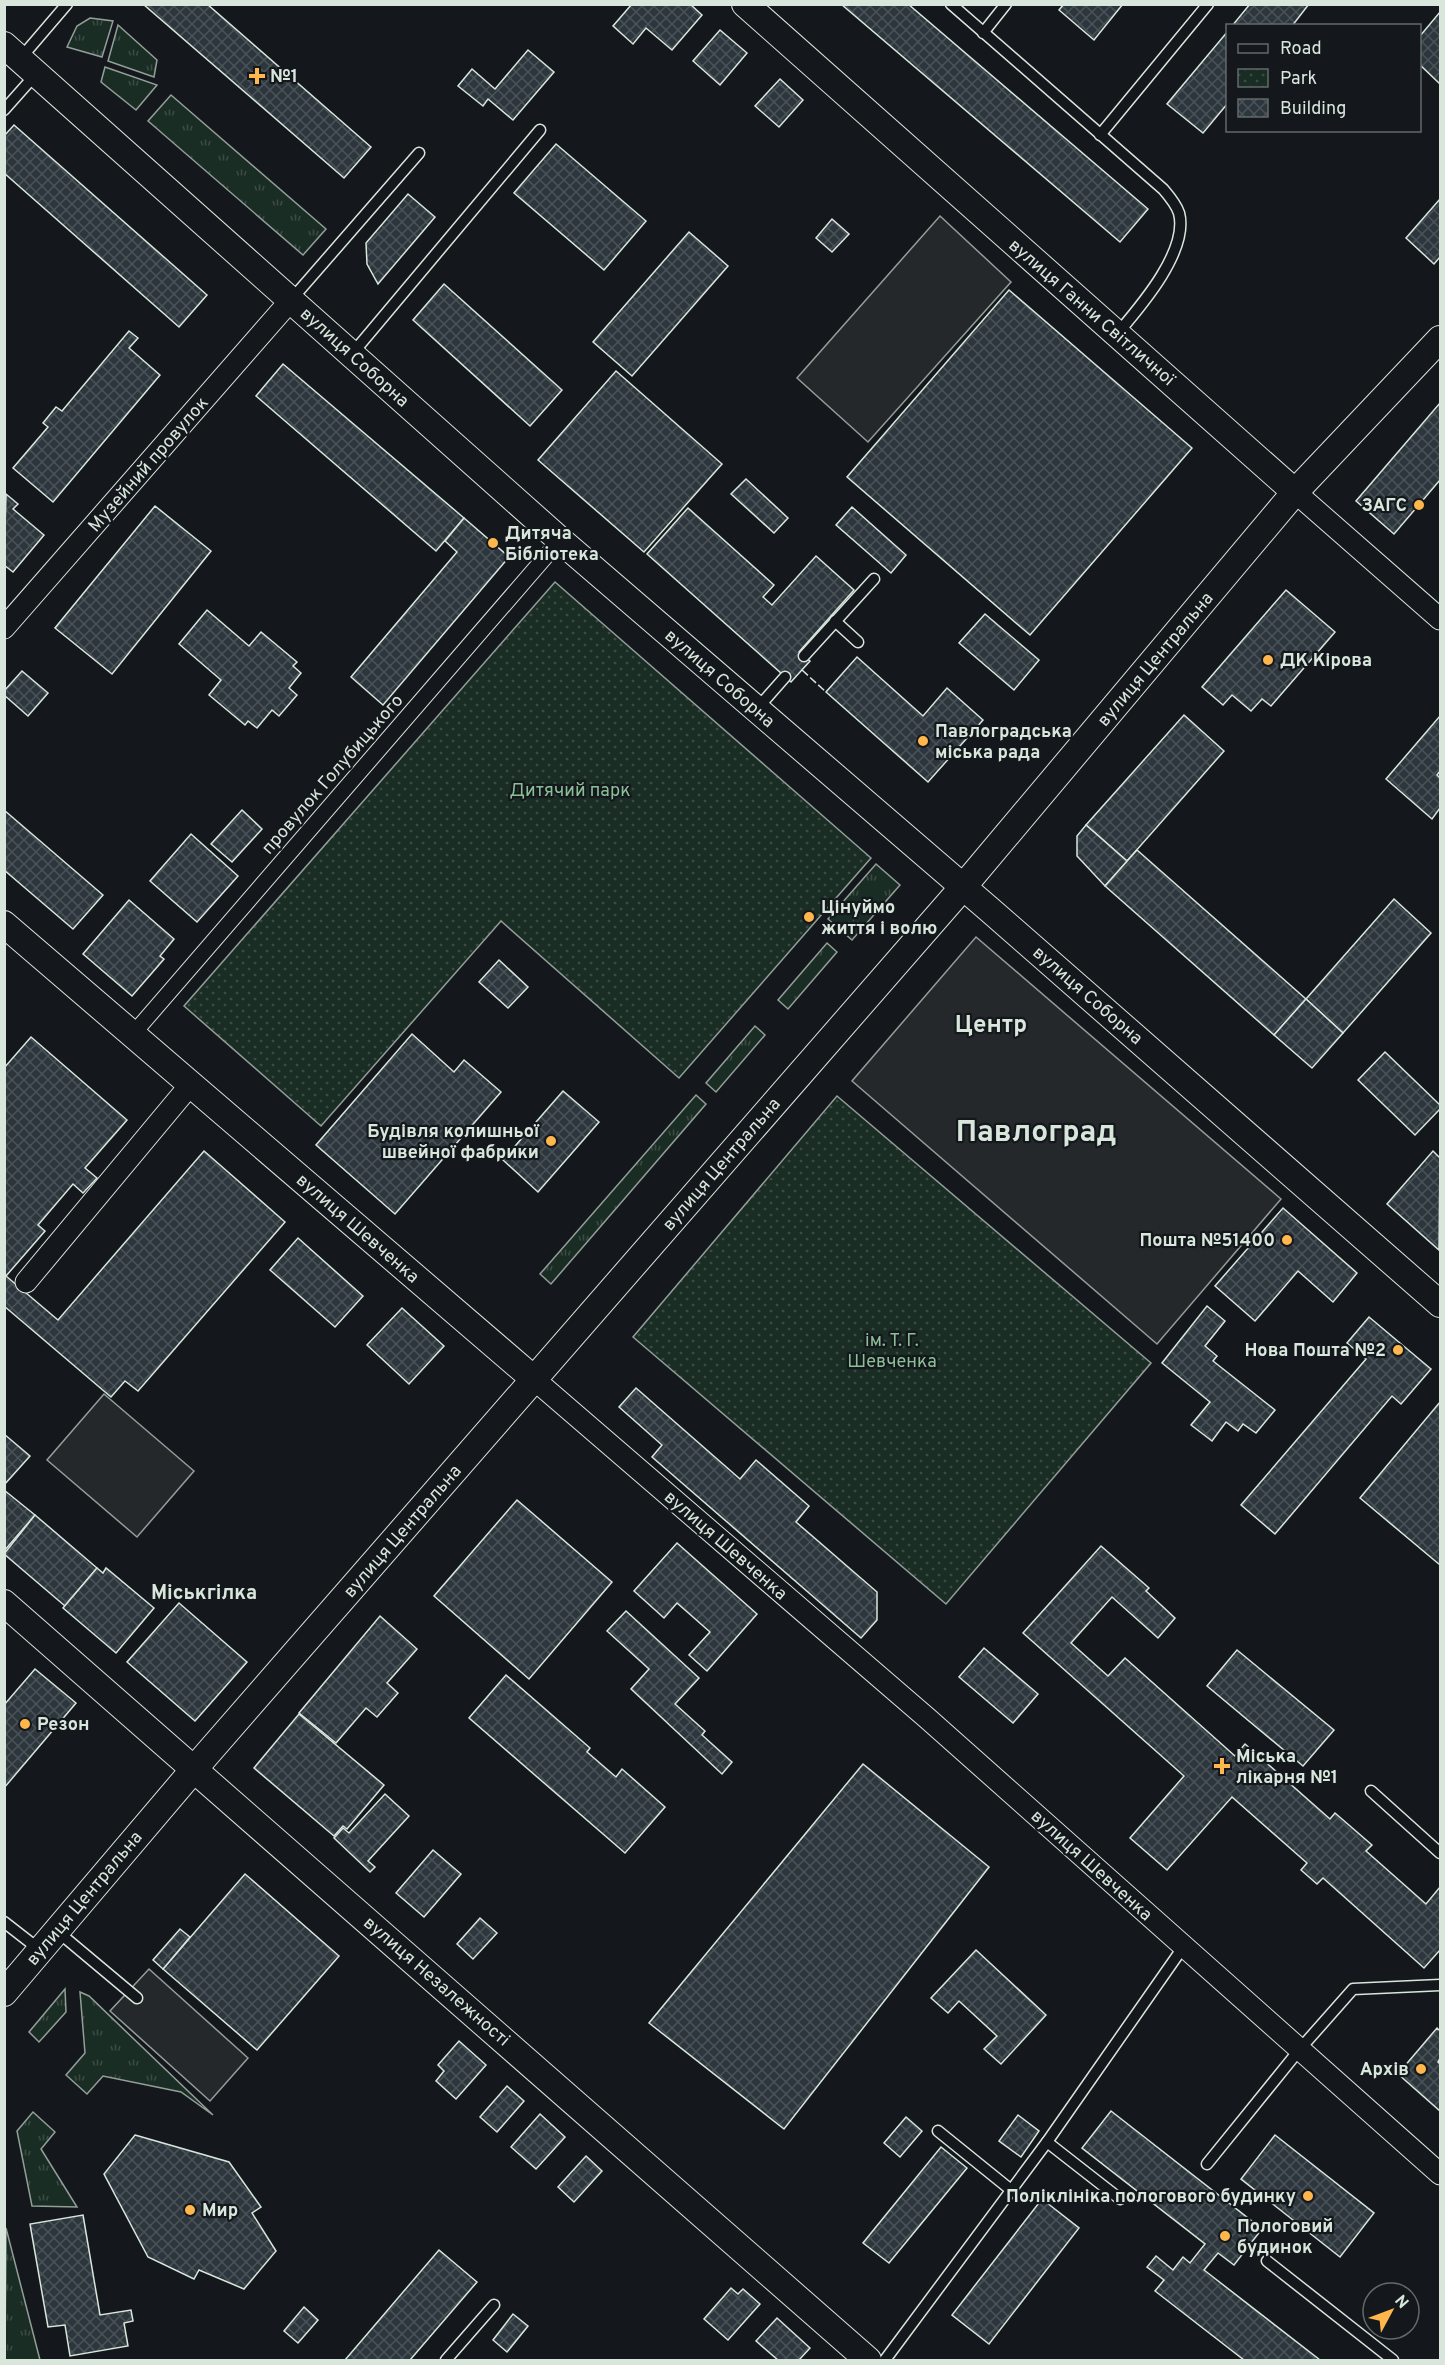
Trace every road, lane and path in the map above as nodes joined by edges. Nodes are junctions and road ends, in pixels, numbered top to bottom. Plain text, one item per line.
1 (68, 4) edge
2 (745, 4) edge
3 (951, 4) edge
4 (1006, 4) edge
5 (1208, 4) edge
6 (984, 33) junction
7 (20, 59) edge
8 (4, 110) edge
9 (540, 130) dead end
10 (1100, 135) junction
11 (419, 153) dead end
12 (291, 300) junction
13 (1117, 334) junction
14 (1440, 339) edge
15 (352, 354) junction
16 (1295, 492) junction
17 (560, 540) junction
18 (874, 579) dead end
19 (1440, 619) edge
20 (835, 621) junction
21 (4, 628) edge
22 (858, 642) dead end
23 (804, 656) dead end
24 (785, 677) dead end
25 (756, 710) junction
26 (963, 886) junction
27 (4, 924) edge
28 (133, 1034) junction
29 (191, 1084) junction
30 (27, 1282) dead end
31 (1440, 1304) edge
32 (535, 1380) junction
33 (4, 1603) edge
34 (195, 1768) junction
35 (1371, 1791) dead end
36 (1440, 1852) edge
37 (4, 1922) edge
38 (57, 1930) junction
39 (1184, 1946) junction
40 (40, 1950) junction
41 (8, 1981) edge
42 (1440, 1986) edge
43 (137, 1998) dead end
44 (1300, 2049) junction
45 (938, 2131) dead end
46 (1047, 2142) junction
47 (1207, 2164) dead end
48 (1440, 2174) edge
49 (1011, 2190) junction
50 (1120, 2199) dead end
51 (1268, 2261) dead end
52 (494, 2305) dead end
53 (446, 2361) edge
54 (868, 2361) edge
55 (885, 2361) edge
56 (1393, 2361) edge

1 - 7 lane
2 - 13 street, вулиця Ганни Світличної
3 - 6 lane
4 - 6 lane
5 - 10 lane
6 - 10 lane
7 - 8 lane
7 - 12 street, вулиця Соборна
9 - 15 lane
10 - 13 lane
11 - 12 lane
12 - 15 street, вулиця Соборна
12 - 21 street, Музейний провулок
13 - 16 street, вулиця Ганни Світличної
14 - 16 street, вулиця Центральна
15 - 17 street, вулиця Соборна
16 - 19 street, вулиця Ганни Світличної
16 - 26 street, вулиця Центральна
17 - 25 street, вулиця Соборна
17 - 28 street, провулок Голубицького
18 - 20 lane
20 - 22 lane
20 - 23 lane
24 - 25 lane
25 - 26 street, вулиця Соборна
26 - 31 street, вулиця Соборна
26 - 32 street, вулиця Центральна
27 - 28 street, вулиця Шевченка
28 - 29 street, вулиця Шевченка
29 - 30 street
29 - 32 street, вулиця Шевченка
32 - 34 street, вулиця Центральна
32 - 39 street, вулиця Шевченка
33 - 34 street, вулиця Незалежності
34 - 38 street, вулиця Центральна
34 - 54 street, вулиця Незалежності
35 - 36 lane
37 - 40 lane
38 - 40 street, вулиця Центральна
38 - 43 lane
39 - 44 street, вулиця Шевченка
39 - 46 lane
40 - 41 street, вулиця Центральна
42 - 44 lane
44 - 47 lane
44 - 48 street, вулиця Шевченка
45 - 49 lane
46 - 49 lane
46 - 50 lane
49 - 55 lane
51 - 56 lane
52 - 53 lane

